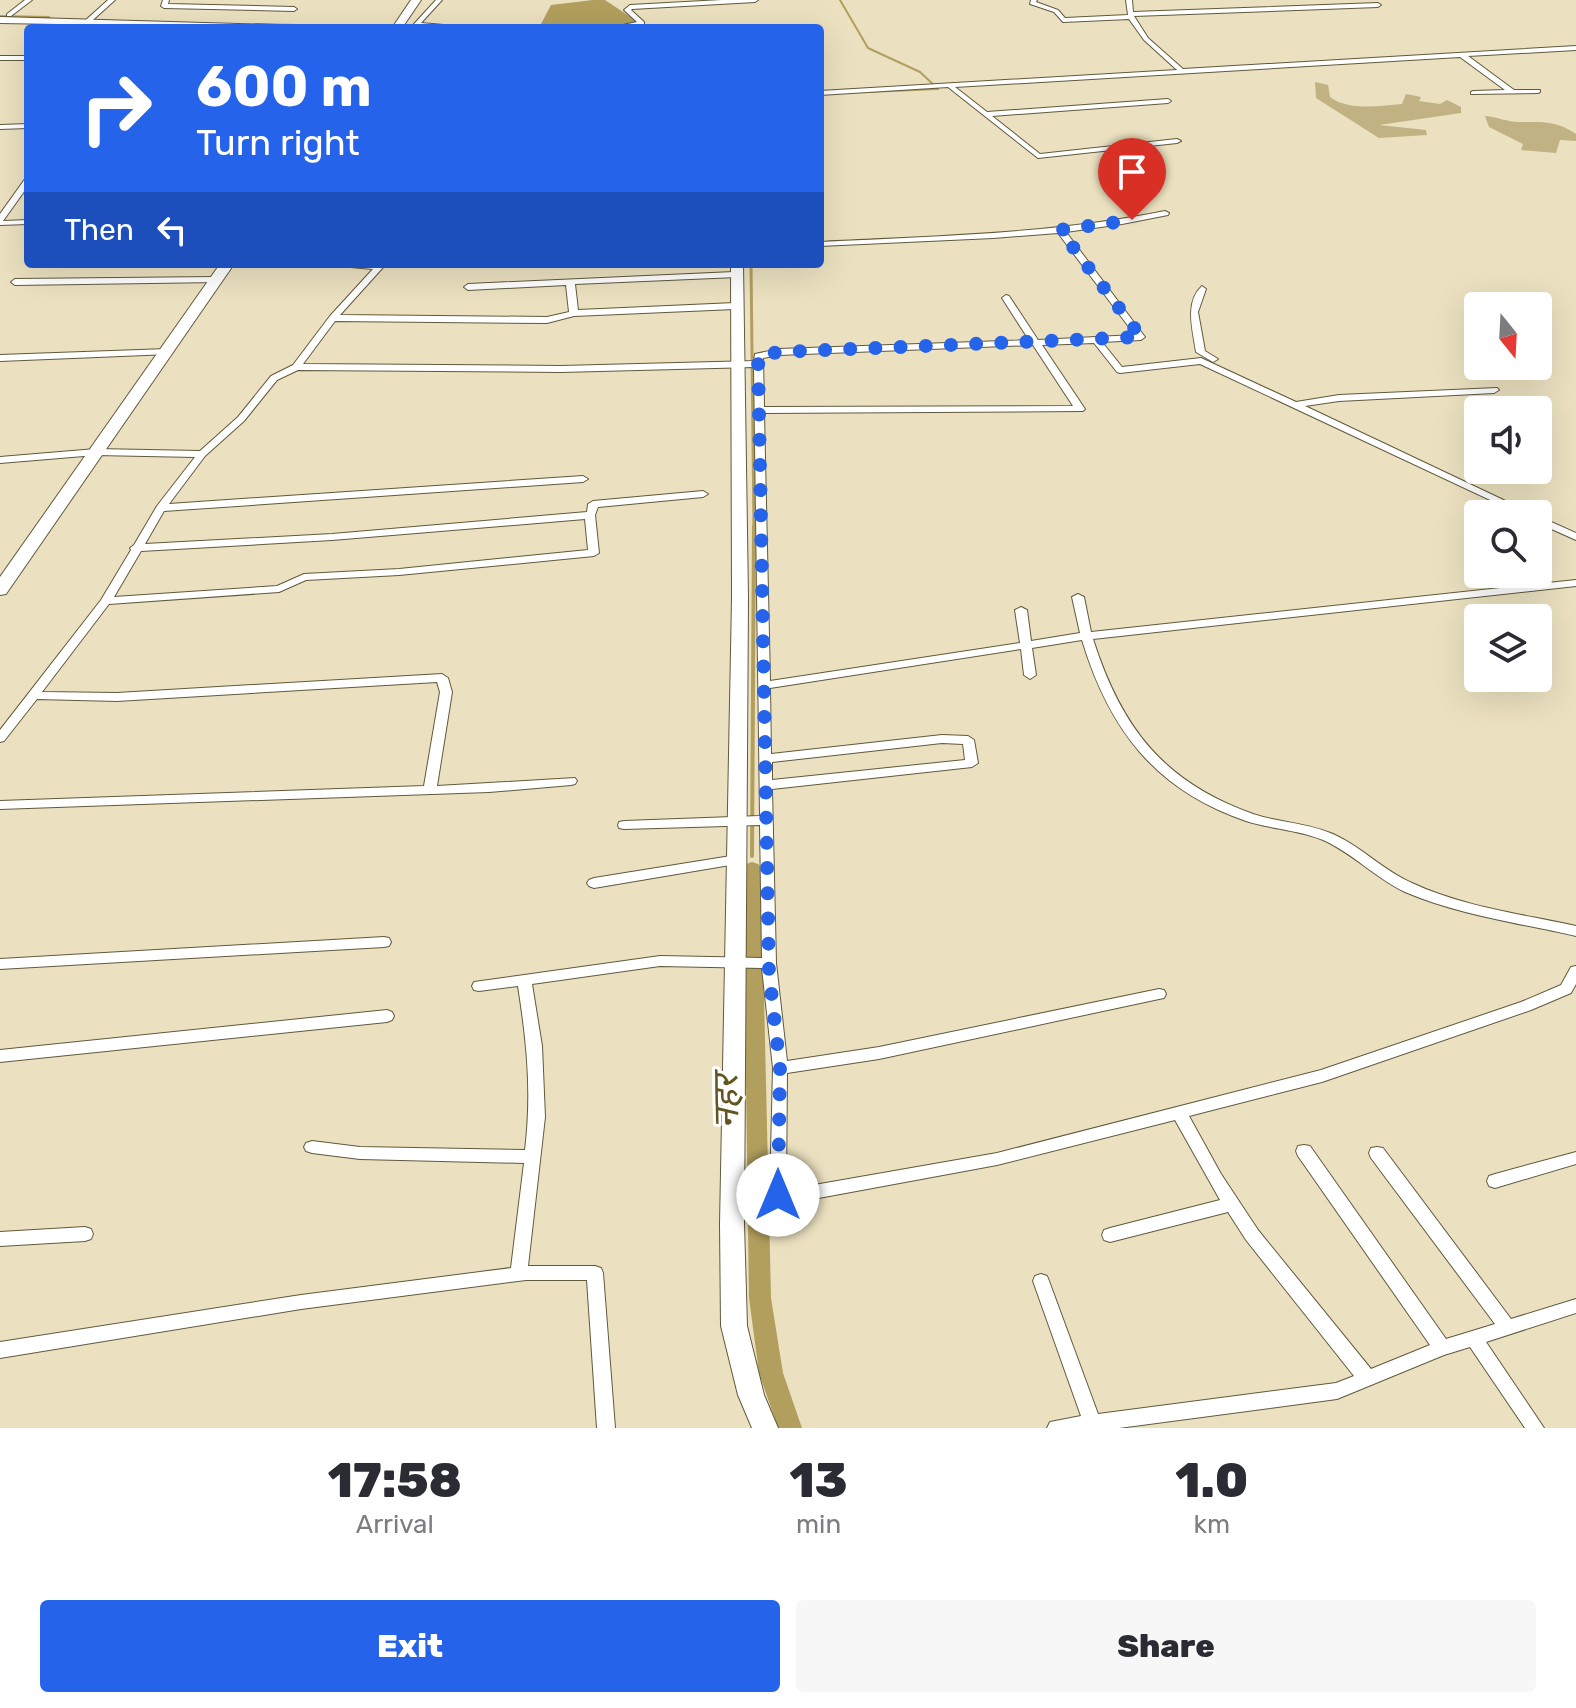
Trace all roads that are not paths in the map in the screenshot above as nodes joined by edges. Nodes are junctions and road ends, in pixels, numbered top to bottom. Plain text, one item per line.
1 (29, 0) edge
2 (112, 0) edge
3 (166, 0) edge
4 (416, 0) edge
5 (439, 0) edge
6 (755, 0) edge
7 (1034, 0) edge
8 (1129, 0) edge
9 (224, 4) edge
10 (1378, 5) dead end
11 (294, 9) dead end
12 (1130, 16) junction
13 (4, 17) edge
14 (87, 23) edge
15 (110, 24) edge
16 (400, 24) edge
17 (417, 24) edge
18 (636, 24) edge
19 (1576, 48) edge
20 (1462, 55) junction
21 (0, 58) edge
22 (24, 58) edge
23 (1180, 69) junction
24 (951, 87) junction
25 (1512, 91) junction
26 (1538, 91) dead end
27 (824, 93) edge
28 (1473, 93) dead end
29 (1168, 101) dead end
30 (987, 114) junction
31 (24, 126) edge
32 (0, 127) edge
33 (1177, 141) dead end
34 (24, 187) edge
35 (1165, 213) dead end
36 (0, 221) edge
37 (24, 222) edge
38 (1060, 230) junction
39 (824, 244) edge
40 (224, 268) edge
41 (378, 268) edge
42 (735, 270) edge
43 (216, 280) junction
44 (15, 282) dead end
45 (570, 282) junction
46 (468, 287) dead end
47 (1202, 289) dead end
48 (1006, 298) dead end
49 (735, 306) junction
50 (574, 313) junction
51 (333, 318) junction
52 (1096, 340) junction
53 (1037, 344) junction
54 (167, 352) junction
55 (0, 358) edge
56 (747, 364) junction
57 (1223, 365) dead end
58 (296, 367) junction
59 (1494, 390) dead end
60 (1294, 405) junction
61 (760, 410) junction
62 (96, 452) junction
63 (202, 454) junction
64 (0, 460) edge
65 (583, 479) dead end
66 (703, 494) dead end
67 (1498, 500) edge
68 (161, 508) junction
69 (592, 513) dead end
70 (1552, 526) edge
71 (1576, 537) edge
72 (135, 548) junction
73 (1576, 583) edge
74 (0, 590) edge
75 (1078, 597) dead end
76 (106, 601) junction
77 (1021, 610) dead end
78 (1085, 636) junction
79 (1026, 645) junction
80 (1030, 675) dead end
81 (766, 685) junction
82 (33, 695) junction
83 (0, 738) edge
84 (766, 759) junction
85 (571, 781) dead end
86 (767, 785) junction
87 (430, 790) junction
88 (0, 805) edge
89 (767, 820) junction
90 (737, 822) junction
91 (624, 825) dead end
92 (737, 860) junction
93 (594, 883) dead end
94 (1576, 931) edge
95 (384, 942) dead end
96 (736, 960) junction
97 (769, 963) junction
98 (0, 964) edge
99 (1576, 971) edge
100 (524, 980) junction
101 (479, 986) dead end
102 (1159, 994) dead end
103 (387, 1016) dead end
104 (0, 1056) edge
105 (780, 1068) junction
106 (1180, 1114) junction
107 (312, 1147) dead end
108 (1304, 1151) dead end
109 (1377, 1153) dead end
110 (533, 1157) junction
111 (1576, 1158) edge
112 (1495, 1181) dead end
113 (1232, 1204) junction
114 (85, 1234) dead end
115 (1110, 1235) dead end
116 (0, 1239) edge
117 (519, 1273) junction
118 (1041, 1281) dead end
119 (1576, 1306) edge
120 (1507, 1327) junction
121 (1474, 1338) junction
122 (1442, 1348) junction
123 (0, 1350) edge
124 (1367, 1378) junction
125 (1092, 1421) junction
126 (606, 1428) edge
127 (765, 1428) edge
128 (1056, 1428) edge
129 (1535, 1428) edge

1 - 13 street
2 - 14 street
3 - 9 street
4 - 16 main road
5 - 17 street
6 - 18 street
7 - 12 street
8 - 12 street
9 - 11 street
10 - 12 street
12 - 23 street
13 - 14 street
14 - 15 street
19 - 20 street
20 - 23 street
20 - 25 street
21 - 22 street
23 - 24 street
24 - 27 street
24 - 30 street
25 - 26 street
25 - 28 street
29 - 30 street
30 - 33 street
31 - 32 street
34 - 36 street
35 - 38 street
36 - 37 street
38 - 39 street
38 - 52 street
40 - 43 main road
41 - 51 street
42 - 45 street
42 - 49 street
43 - 44 street
43 - 54 main road
45 - 46 street
45 - 50 street
47 - 57 street
48 - 53 street
49 - 50 street
49 - 56 street
50 - 51 street
51 - 58 street
52 - 53 street
52 - 60 street
53 - 56 street
53 - 61 street
54 - 55 street
54 - 62 main road
56 - 58 street
56 - 61 street
56 - 90 street
58 - 63 street
59 - 60 street
60 - 67 street
61 - 81 street
62 - 63 street
62 - 64 street
62 - 74 main road
63 - 68 street
65 - 68 street
66 - 69 street
68 - 72 street
70 - 71 street
72 - 76 street
72 - 76 street
73 - 78 street
75 - 78 street
76 - 82 street
77 - 79 street
78 - 79 street
78 - 94 street
79 - 80 street
79 - 81 street
81 - 84 street
82 - 83 street
82 - 87 street
84 - 86 street
84 - 86 street
85 - 87 street
86 - 89 street
87 - 88 street
89 - 90 street
89 - 97 street
90 - 91 street
90 - 92 street
92 - 93 street
92 - 96 street
95 - 98 street
96 - 97 street
96 - 100 street
96 - 127 street
97 - 105 street
99 - 106 street
100 - 101 street
100 - 110 street
102 - 105 street
103 - 104 street
105 - 106 street
106 - 113 street
107 - 110 street
108 - 122 street
109 - 120 street
110 - 117 street
111 - 112 street
113 - 115 street
113 - 124 street
114 - 116 street
117 - 123 street
117 - 126 street
118 - 125 street
119 - 120 street
120 - 121 street
121 - 122 street
121 - 129 street
122 - 124 street
124 - 125 street
125 - 128 street

